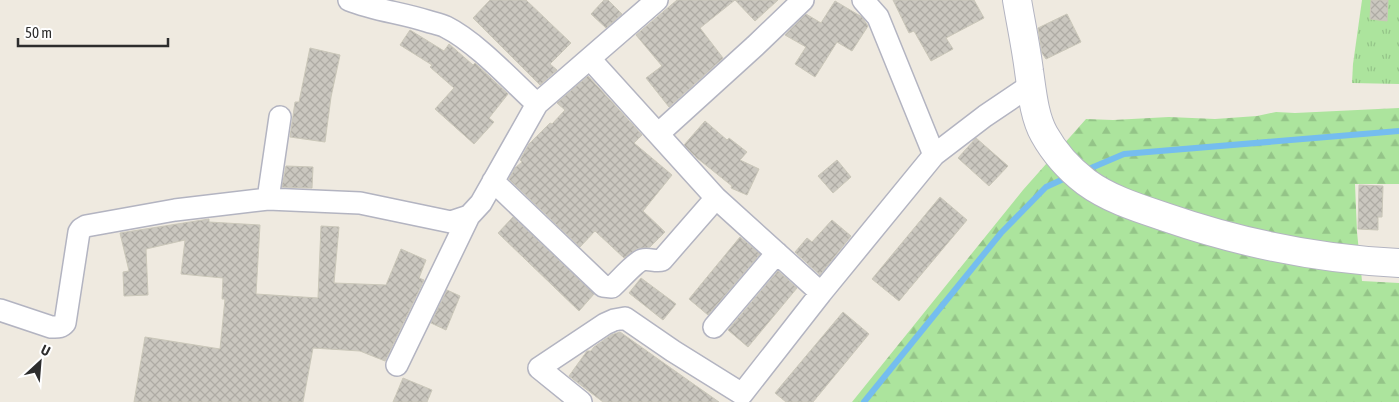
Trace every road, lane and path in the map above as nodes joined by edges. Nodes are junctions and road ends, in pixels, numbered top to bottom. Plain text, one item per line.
1 (349, 0) edge
2 (657, 0) edge
3 (802, 0) edge
4 (863, 0) edge
5 (1016, 0) edge
6 (590, 59) junction
7 (1031, 85) junction
8 (537, 104) junction
9 (280, 117) dead end
10 (658, 134) junction
11 (934, 155) junction
12 (493, 181) junction
13 (268, 198) junction
14 (716, 198) junction
15 (469, 216) junction
16 (777, 253) junction
17 (1399, 263) edge
18 (820, 293) junction
19 (0, 310) edge
20 (714, 327) dead end
21 (397, 365) dead end
22 (746, 398) edge
23 (580, 402) edge

1 - 8 street
2 - 6 street
3 - 10 street
4 - 11 street
5 - 7 street
6 - 8 street
6 - 10 street
7 - 11 street
7 - 17 street
8 - 12 street
9 - 13 street
10 - 14 street
11 - 18 street
12 - 14 street
12 - 15 street
13 - 15 street
13 - 19 street
14 - 16 street
15 - 21 street
16 - 18 street
16 - 20 street
18 - 22 street
22 - 23 street

